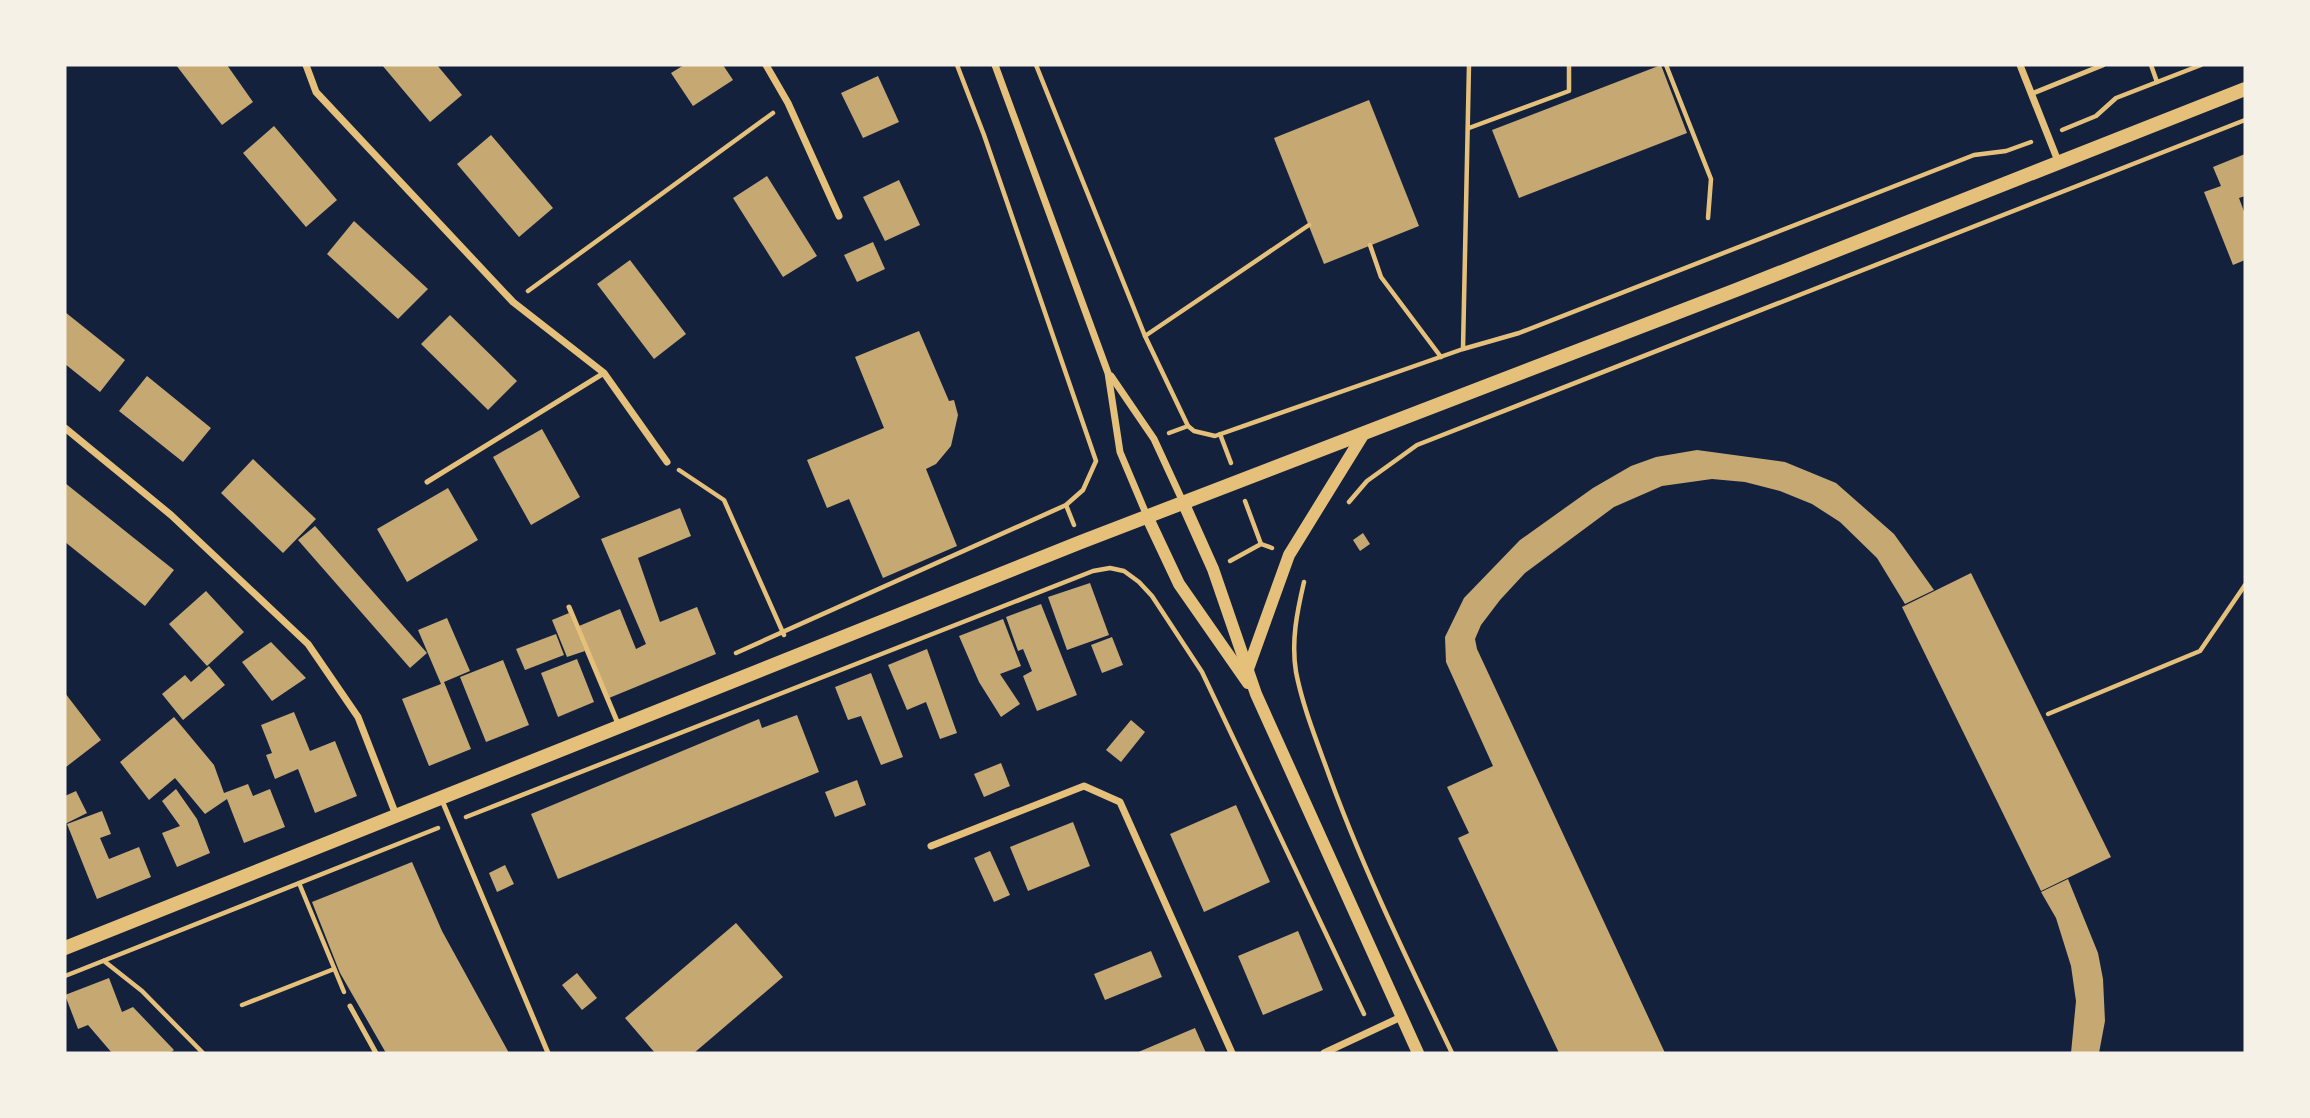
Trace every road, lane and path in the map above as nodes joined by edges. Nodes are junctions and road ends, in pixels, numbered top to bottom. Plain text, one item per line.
1 (306, 65) edge
2 (766, 65) edge
3 (957, 65) edge
4 (995, 65) edge
5 (1036, 65) edge
6 (1469, 65) edge
7 (1569, 65) edge
8 (1666, 65) edge
9 (2020, 65) edge
10 (2103, 65) edge
11 (2151, 65) edge
12 (2201, 65) edge
13 (2157, 82) junction
14 (2245, 89) edge
15 (2031, 94) junction
16 (788, 103) junction
17 (2245, 120) edge
18 (2073, 125) dead end
19 (1469, 128) junction
20 (2028, 143) dead end
21 (2058, 161) junction
22 (839, 216) dead end
23 (1707, 218) dead end
24 (1308, 225) dead end
25 (1370, 245) dead end
26 (513, 302) junction
27 (1145, 337) junction
28 (1463, 349) junction
29 (1441, 357) junction
30 (604, 373) junction
31 (1108, 373) junction
32 (1188, 426) junction
33 (65, 428) edge
34 (1173, 431) dead end
35 (1220, 434) junction
36 (1363, 435) junction
37 (1228, 457) dead end
38 (1102, 458) dead end
39 (1096, 461) junction
40 (667, 462) joint
41 (427, 482) dead end
42 (1183, 502) junction
43 (1066, 505) junction
44 (1247, 506) dead end
45 (1342, 510) dead end
46 (1070, 514) dead end
47 (1147, 516) junction
48 (1228, 562) dead end
49 (1306, 575) dead end
50 (2245, 585) edge
51 (569, 607) dead end
52 (783, 632) junction
53 (734, 654) dead end
54 (793, 657) junction
55 (1248, 669) junction
56 (1256, 694) junction
57 (2048, 714) dead end
58 (620, 727) junction
59 (441, 798) junction
60 (396, 816) junction
61 (452, 823) junction
62 (931, 846) dead end
63 (299, 883) junction
64 (65, 948) edge
65 (104, 961) junction
66 (334, 969) junction
67 (65, 976) edge
68 (242, 1005) dead end
69 (350, 1006) joint
70 (1362, 1010) dead end
71 (1401, 1017) junction
72 (203, 1053) edge
73 (376, 1053) edge
74 (548, 1053) edge
75 (1232, 1053) edge
76 (1324, 1053) edge
77 (1418, 1053) edge
78 (1452, 1053) edge

1 - 26 street
2 - 16 street
3 - 39 path
4 - 31 street
5 - 27 path
6 - 19 path
7 - 19 path
8 - 23 path
9 - 15 street
10 - 15 lane
11 - 13 path
12 - 13 path
13 - 18 path
14 - 21 main road
15 - 21 street
16 - 22 street
16 - 26 path
17 - 45 path
19 - 28 path
20 - 28 path
21 - 36 main road
24 - 27 path
25 - 29 path
26 - 30 street
27 - 32 path
28 - 29 path
29 - 35 path
30 - 40 street
30 - 41 lane
31 - 42 street
31 - 47 street
32 - 34 path
32 - 35 path
33 - 60 street
35 - 37 path
36 - 42 main road
36 - 55 street
38 - 39 path
39 - 43 path
40 - 52 path
42 - 47 main road
42 - 55 street
43 - 46 path
43 - 52 path
44 - 48 path
47 - 54 main road
47 - 56 street
49 - 78 path
50 - 57 path
51 - 58 lane
52 - 53 path
52 - 54 path
54 - 58 main road
55 - 56 street
56 - 71 street
58 - 59 main road
59 - 60 main road
59 - 61 lane
60 - 64 main road
61 - 63 path
61 - 70 path
61 - 74 lane
62 - 75 street
63 - 65 path
63 - 66 path
65 - 67 path
65 - 72 path
66 - 68 path
66 - 69 path
69 - 73 lane
71 - 76 street
71 - 77 street

